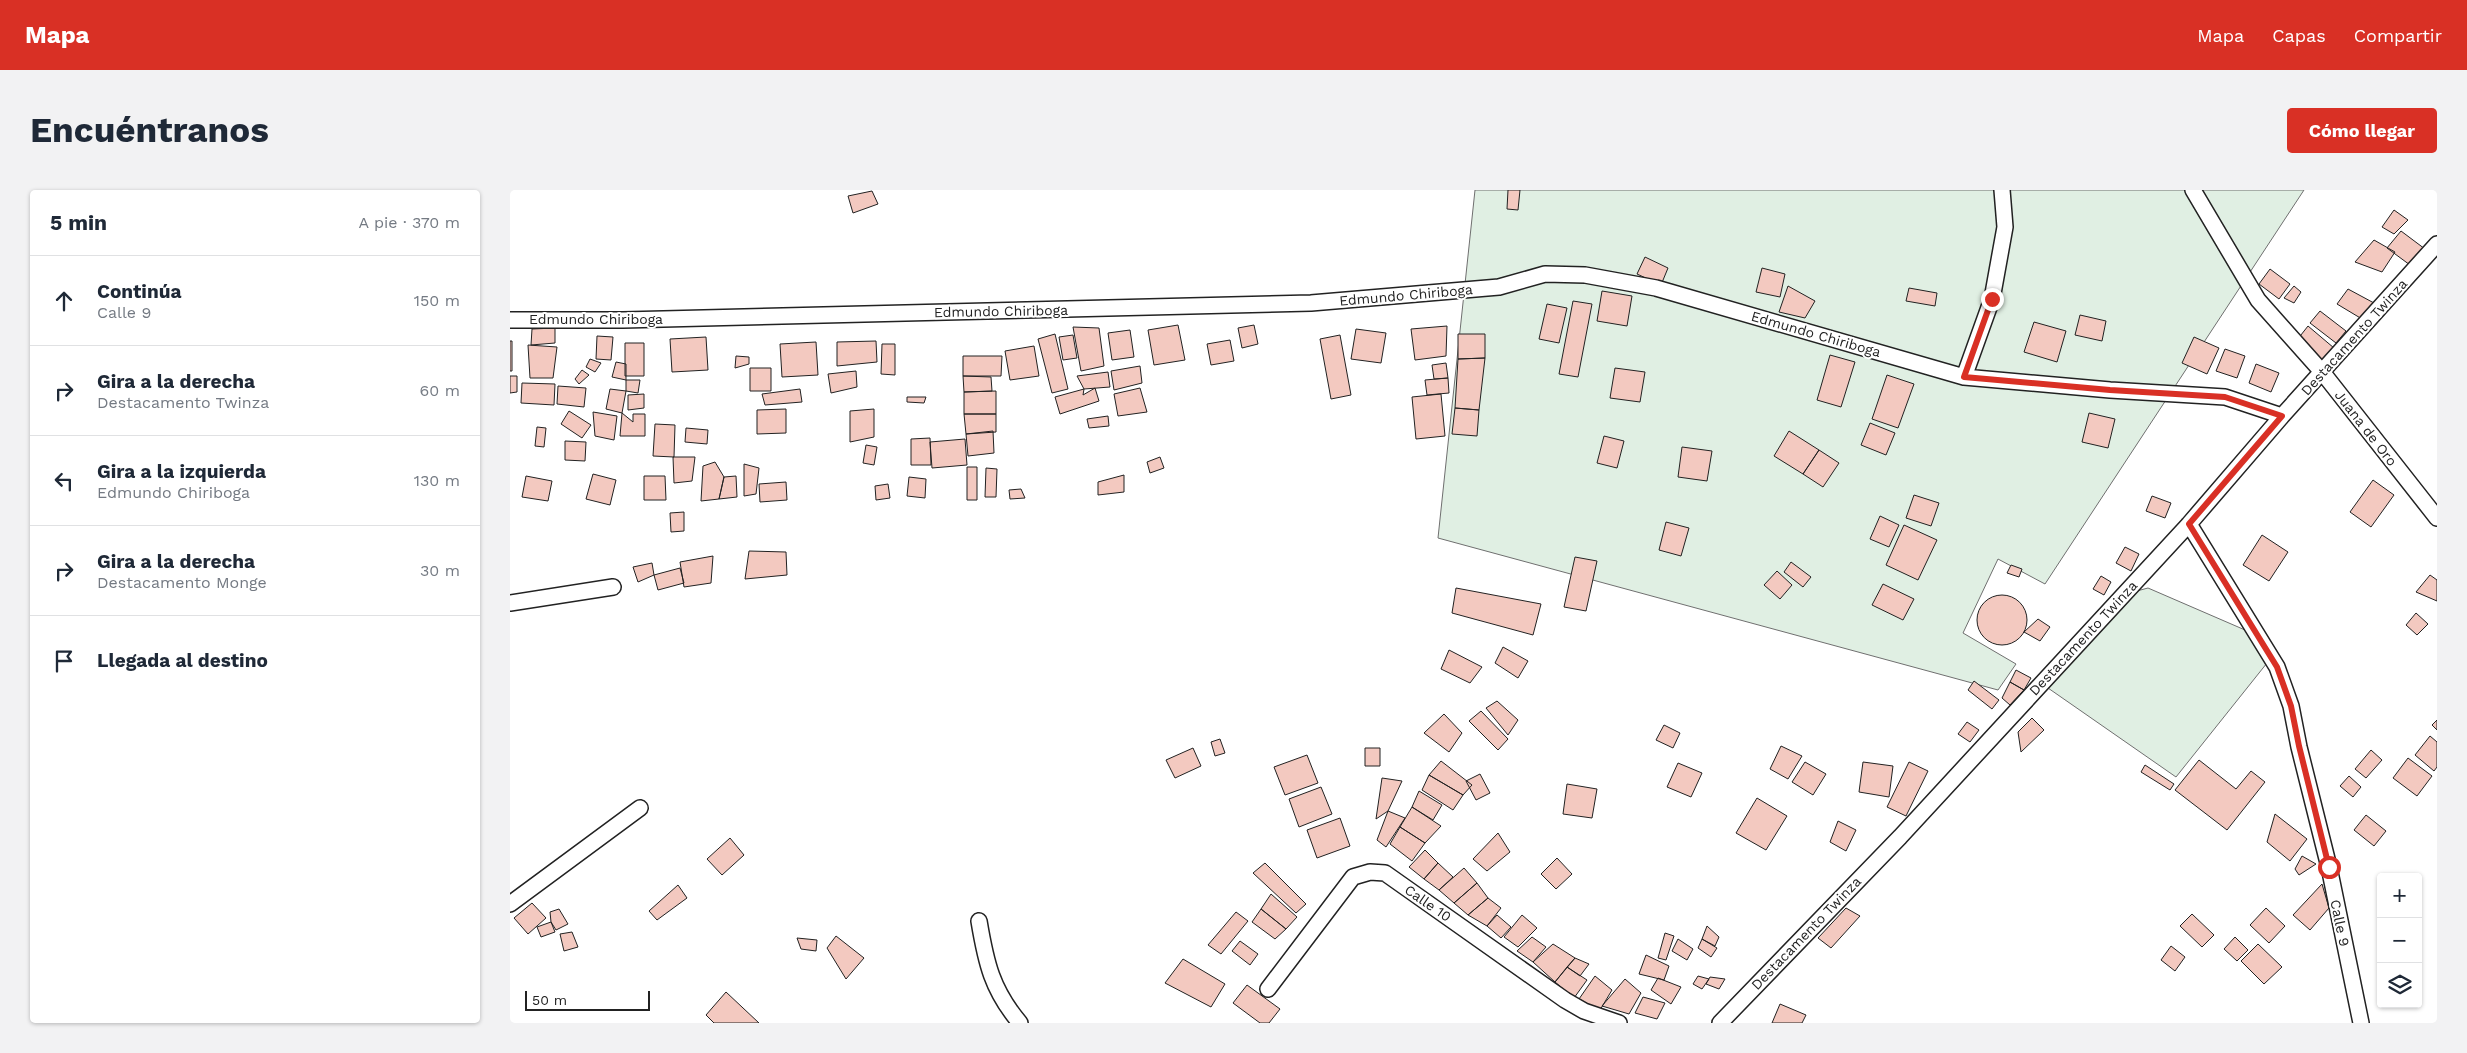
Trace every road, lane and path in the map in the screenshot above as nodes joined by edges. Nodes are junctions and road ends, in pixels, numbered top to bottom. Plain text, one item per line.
1 (2002, 190) edge
2 (2193, 190) edge
3 (2437, 244) edge
4 (510, 320) edge
5 (2323, 373) junction
6 (1964, 377) junction
7 (2282, 416) junction
8 (2437, 518) edge
9 (2189, 524) junction
10 (613, 587) dead end
11 (510, 603) edge
12 (640, 808) dead end
13 (510, 904) edge
14 (979, 921) dead end
15 (1268, 989) dead end
16 (1020, 1023) edge
17 (1619, 1023) edge
18 (1720, 1023) edge
19 (2361, 1023) edge

1 - 6 street
2 - 5 street, Juana de Oro
3 - 5 street, Destacamento Twinza
4 - 6 street, Edmundo Chiriboga
5 - 7 street, Destacamento Twinza
5 - 8 street, Juana de Oro
6 - 7 street, Edmundo Chiriboga
7 - 9 street, Destacamento Twinza
9 - 18 street, Destacamento Twinza
9 - 19 street, Calle 9
10 - 11 street
12 - 13 street
14 - 16 street
15 - 17 street, Calle 10

